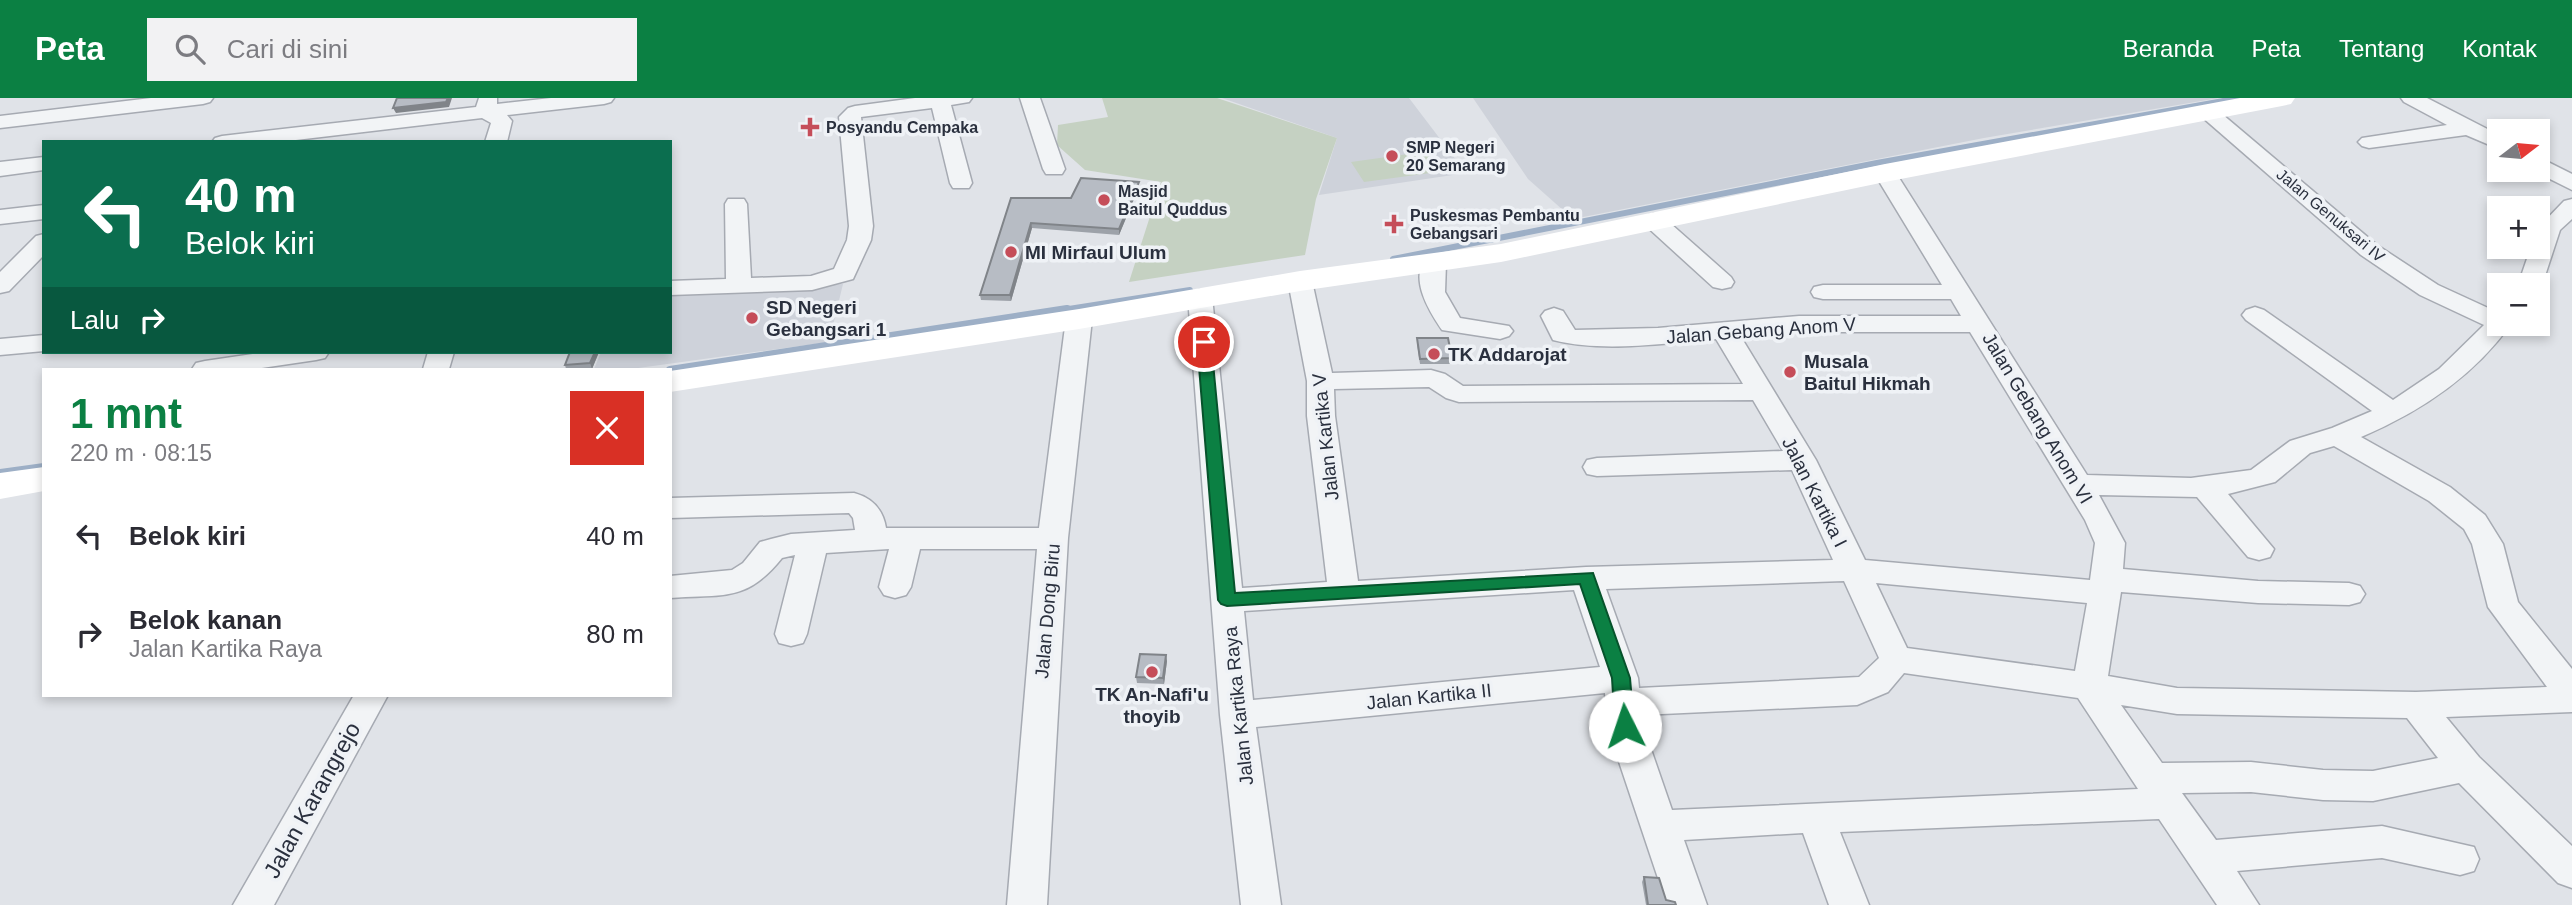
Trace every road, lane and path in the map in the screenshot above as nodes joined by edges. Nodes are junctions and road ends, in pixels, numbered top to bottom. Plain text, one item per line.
1 (203, 98) edge
2 (385, 98) edge
3 (604, 98) edge
4 (962, 98) edge
5 (1030, 98) edge
6 (2282, 98) edge
7 (2411, 98) edge
8 (940, 101) junction
9 (487, 104) edge
10 (2210, 113) junction
11 (0, 122) edge
12 (2468, 128) junction
13 (370, 133) edge
14 (2487, 138) edge
15 (255, 140) edge
16 (497, 140) edge
17 (2368, 142) dead end
18 (42, 163) edge
19 (0, 169) edge
20 (1055, 169) dead end
21 (2550, 171) edge
22 (1885, 173) junction
23 (961, 183) dead end
24 (2572, 183) edge
25 (736, 204) dead end
26 (2572, 206) edge
27 (42, 212) edge
28 (0, 217) edge
29 (1654, 221) junction
30 (42, 244) edge
31 (1434, 263) junction
32 (2534, 273) edge
33 (1300, 281) junction
34 (1722, 282) dead end
35 (0, 286) edge
36 (739, 287) junction
37 (672, 288) edge
38 (1823, 292) dead end
39 (1960, 292) junction
40 (1200, 297) junction
41 (2255, 315) dead end
42 (1554, 316) dead end
43 (2487, 317) edge
44 (1079, 319) junction
45 (1981, 324) junction
46 (1724, 330) junction
47 (1500, 331) dead end
48 (2490, 336) edge
49 (42, 343) edge
50 (0, 346) edge
51 (303, 354) edge
52 (212, 368) edge
53 (1320, 380) junction
54 (672, 382) edge
55 (1759, 392) junction
56 (2394, 413) junction
57 (2338, 436) junction
58 (1802, 460) junction
59 (1597, 467) dead end
60 (42, 479) edge
61 (2078, 484) junction
62 (0, 486) edge
63 (2204, 486) junction
64 (672, 508) edge
65 (1053, 538) junction
66 (906, 539) junction
67 (871, 540) junction
68 (813, 544) junction
69 (2259, 549) dead end
70 (1855, 570) junction
71 (1587, 578) junction
72 (2105, 586) junction
73 (672, 587) edge
74 (895, 587) dead end
75 (1344, 594) junction
76 (2349, 594) dead end
77 (1227, 600) junction
78 (791, 634) dead end
79 (1896, 659) junction
80 (2089, 686) junction
81 (1623, 690) junction
82 (2572, 694) edge
83 (370, 697) edge
84 (2572, 699) edge
85 (2416, 705) junction
86 (1237, 715) junction
87 (2466, 767) junction
88 (2158, 790) junction
89 (1818, 822) junction
90 (1661, 827) junction
91 (2205, 857) junction
92 (2460, 859) dead end
93 (2572, 871) edge
94 (1844, 894) edge
95 (253, 905) edge
96 (1027, 905) edge
97 (1261, 905) edge
98 (1687, 905) edge
99 (2239, 905) edge

1 - 11 street
2 - 13 street
3 - 9 street
4 - 8 street
5 - 20 street
6 - 10 street
7 - 12 street
8 - 23 street
8 - 36 street
9 - 13 street
9 - 16 street
10 - 22 street
10 - 43 street, Jalan Genuksari IV
12 - 14 street
12 - 17 street
13 - 15 street
18 - 19 street
21 - 24 street
22 - 29 street
22 - 39 street, Jalan Gebang Anom VI
25 - 36 street
26 - 32 street
27 - 28 street
29 - 31 street
29 - 34 street
30 - 35 street
31 - 33 street
31 - 47 street
33 - 40 street
33 - 53 street, Jalan Kartika V
36 - 37 street
38 - 39 street
39 - 45 street, Jalan Gebang Anom VI
40 - 44 street
40 - 77 street, Jalan Kartika Raya
41 - 56 street
42 - 46 street, Jalan Gebang Anom V
44 - 54 street
44 - 65 street, Jalan Dong Biru
45 - 46 street, Jalan Gebang Anom V
45 - 61 street, Jalan Gebang Anom VI
46 - 55 street, Jalan Kartika I
48 - 56 street
49 - 50 street
51 - 52 street
53 - 55 street
53 - 75 street, Jalan Kartika V
55 - 58 street, Jalan Kartika I
56 - 57 street
57 - 63 street
57 - 82 street
58 - 59 street
58 - 70 street, Jalan Kartika I
60 - 62 street
61 - 63 street
61 - 72 street, Jalan Gebang Anom VI
63 - 69 street
64 - 67 street
65 - 66 street
65 - 96 street, Jalan Dong Biru
66 - 67 street
66 - 74 street
67 - 68 street
68 - 73 street
68 - 78 street
70 - 71 street
70 - 72 street
70 - 79 street, Jalan Kartika I
71 - 75 street
71 - 81 street
72 - 76 street
72 - 80 street, Jalan Gebang Anom VI
75 - 77 street
77 - 86 street, Jalan Kartika Raya
79 - 80 street
79 - 81 street, Jalan Kartika II
80 - 85 street
80 - 88 street
81 - 86 street, Jalan Kartika II
81 - 90 street
83 - 95 street, Jalan Karangrejo
84 - 85 street
85 - 87 street
86 - 97 street, Jalan Kartika Raya
87 - 88 street
87 - 93 street
88 - 89 street
88 - 91 street
89 - 90 street
89 - 94 street
90 - 98 street
91 - 92 street
91 - 99 street

